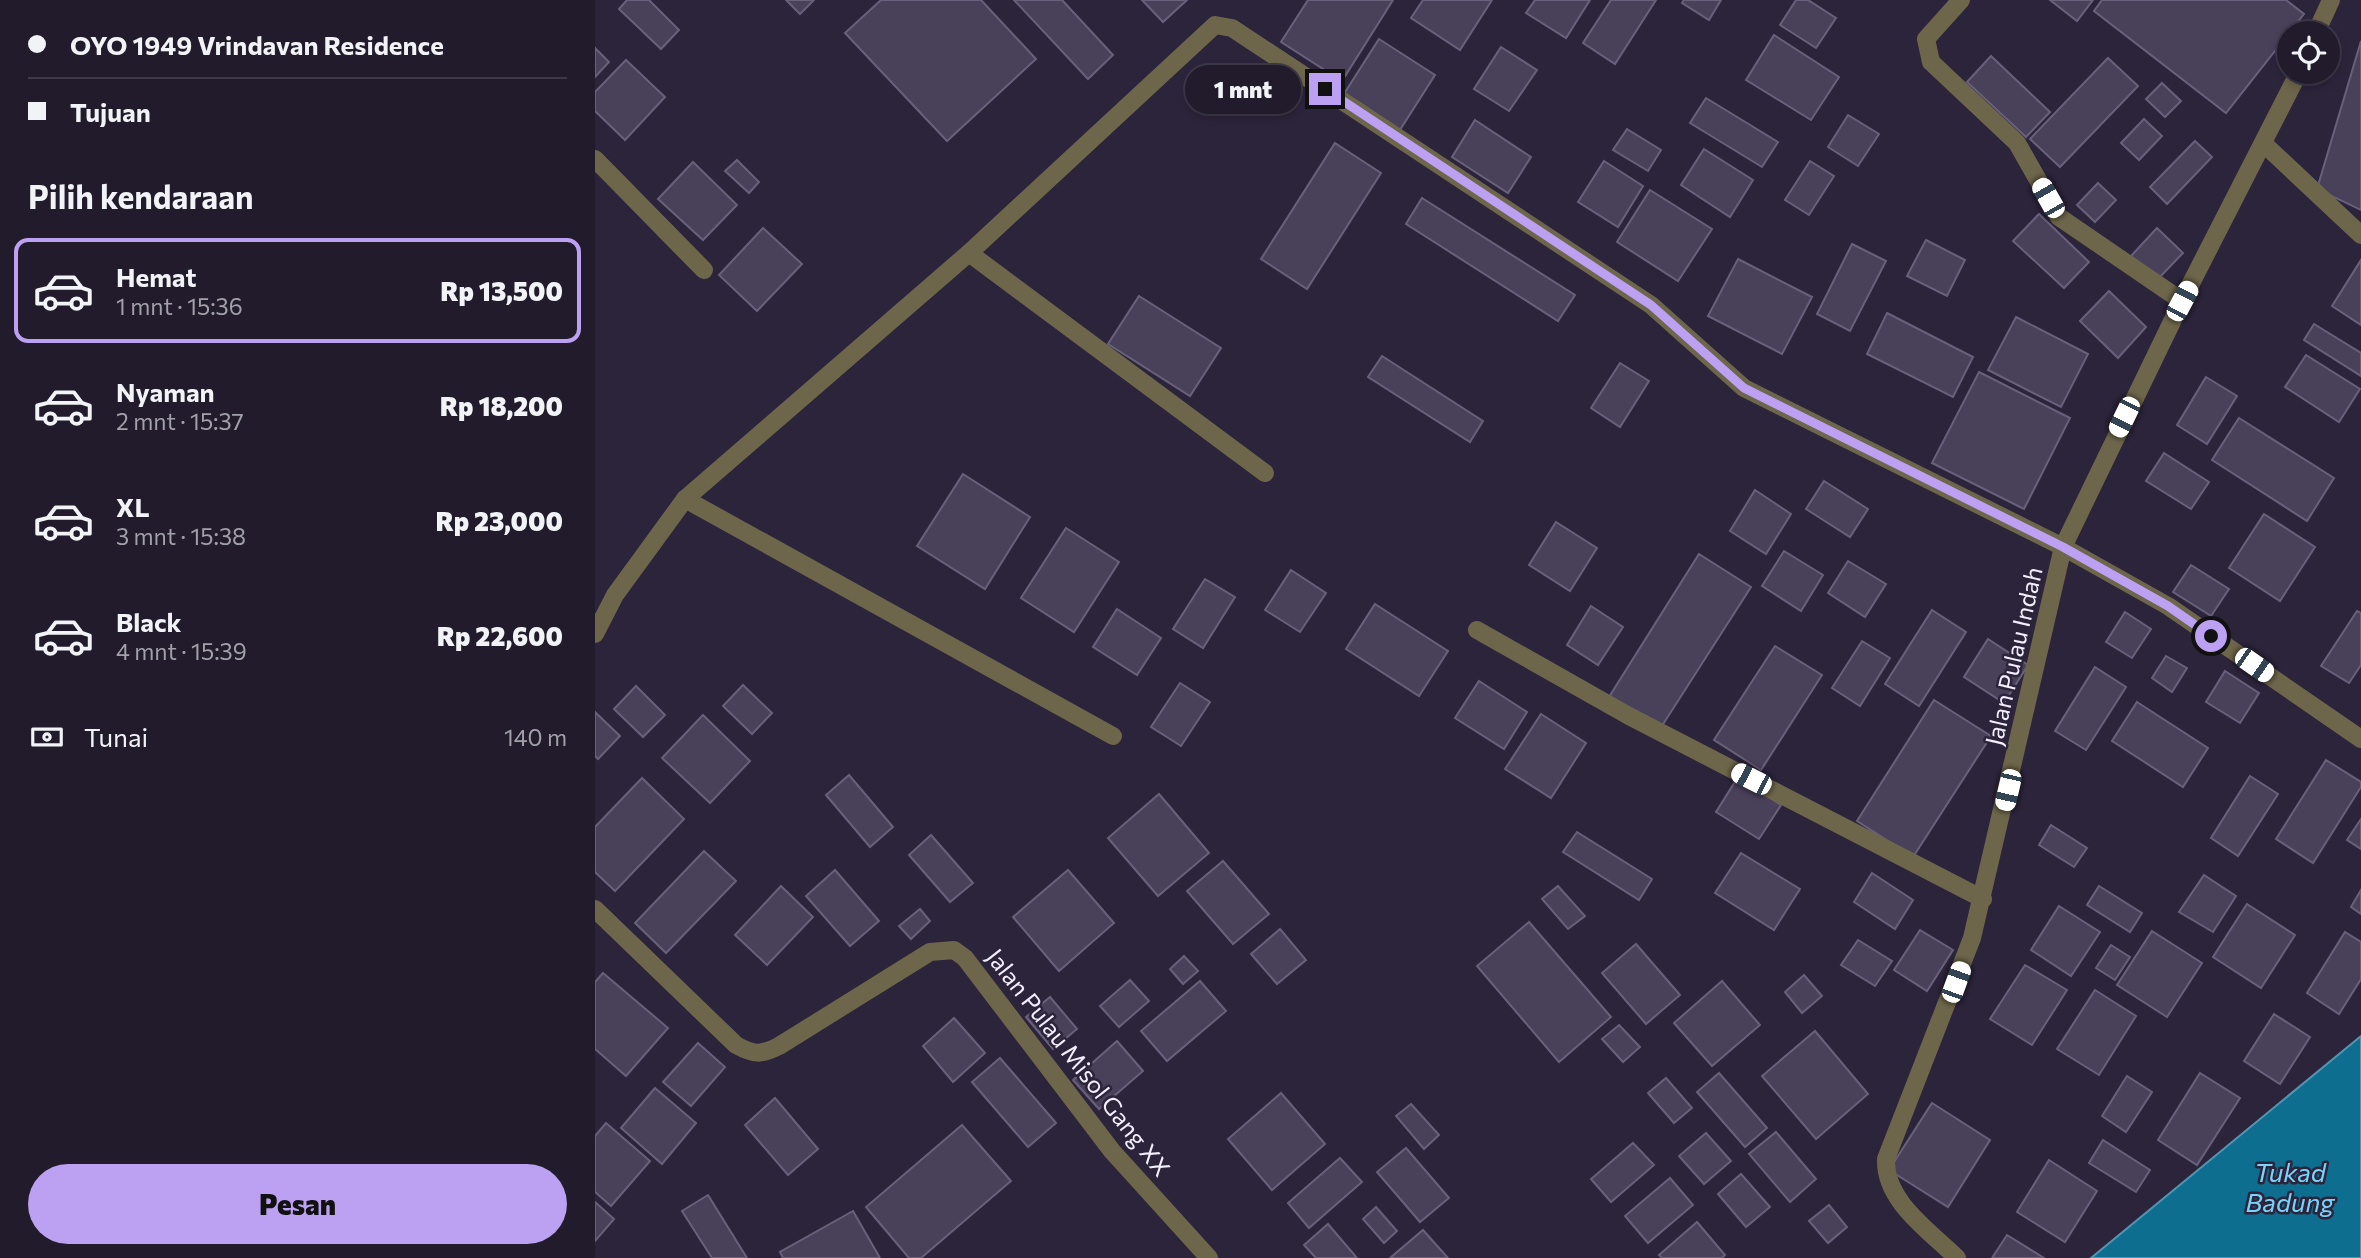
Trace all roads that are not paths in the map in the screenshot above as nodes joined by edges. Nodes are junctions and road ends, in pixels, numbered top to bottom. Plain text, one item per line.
1 (1961, 0) edge
2 (2331, 0) edge
3 (2321, 21) edge
4 (2292, 84) edge
5 (2263, 144) junction
6 (595, 159) edge
7 (2361, 235) edge
8 (969, 253) junction
9 (703, 270) dead end
10 (2182, 301) junction
11 (1265, 473) dead end
12 (685, 499) junction
13 (2063, 547) junction
14 (1477, 630) dead end
15 (595, 634) edge
16 (1112, 736) dead end
17 (2361, 739) edge
18 (1983, 899) junction
19 (595, 909) edge
20 (1209, 1258) edge
21 (1957, 1258) edge

1 - 10 street
2 - 3 street
4 - 5 street, Jalan Pulau Indah
5 - 7 street
5 - 10 street, Jalan Pulau Indah
6 - 9 street
8 - 11 street
8 - 12 street
8 - 13 street
10 - 13 street, Jalan Pulau Indah
12 - 15 street
12 - 16 street
13 - 17 street
13 - 18 street, Jalan Pulau Indah
14 - 18 street
18 - 21 street, Jalan Pulau Indah
19 - 20 street, Jalan Pulau Misol Gang XX

